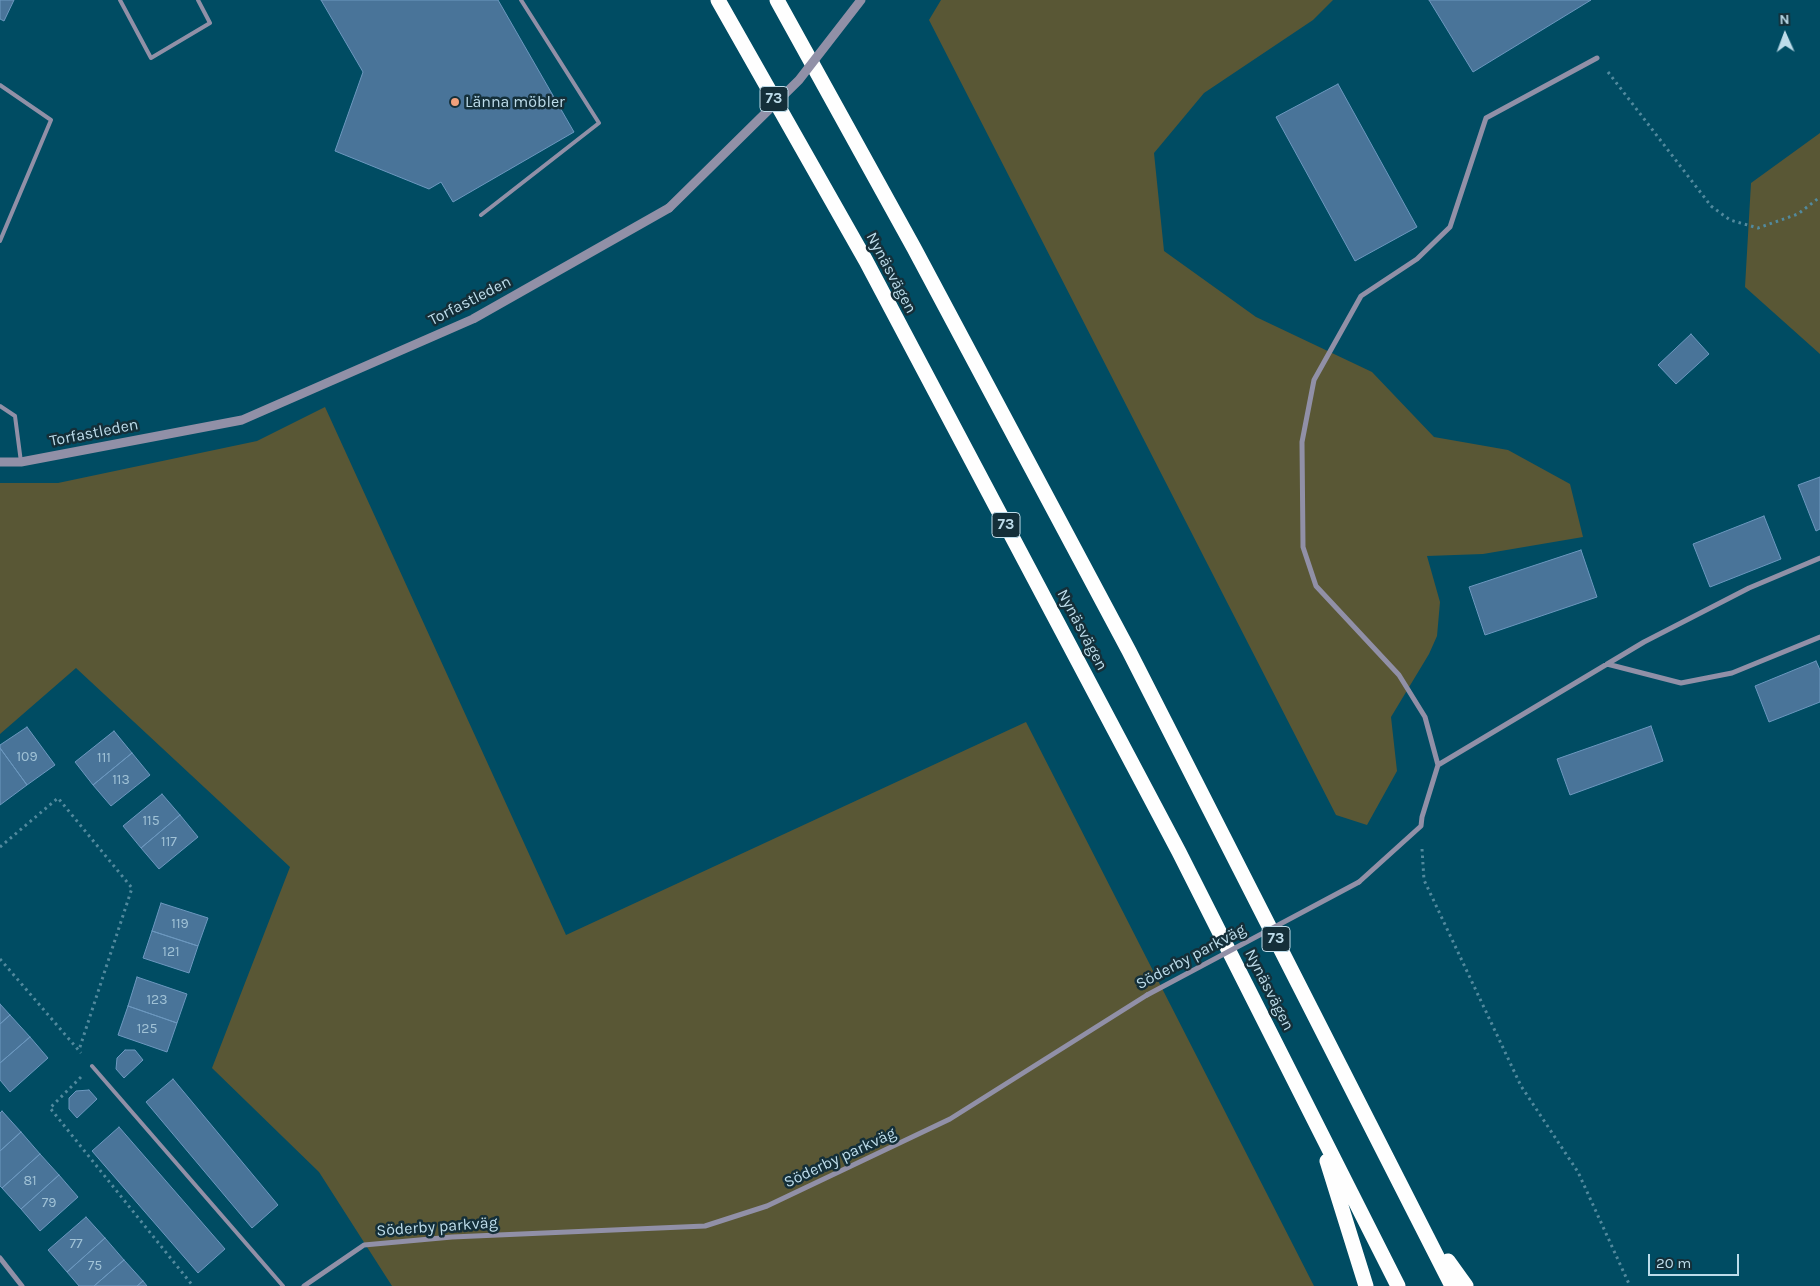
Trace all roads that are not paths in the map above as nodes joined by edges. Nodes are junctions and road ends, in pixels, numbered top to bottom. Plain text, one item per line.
1 (120, 0) edge
2 (198, 0) edge
3 (521, 0) edge
4 (718, 0) edge
5 (776, 0) edge
6 (861, 0) edge
7 (1597, 58) road end
8 (0, 85) edge
9 (481, 215) dead end
10 (0, 241) edge
11 (0, 406) edge
12 (0, 462) edge
13 (21, 462) junction
14 (1820, 558) edge
15 (1820, 637) edge
16 (1607, 664) junction
17 (1438, 766) junction
18 (92, 1066) road end
19 (1314, 1119) junction
20 (1423, 1227) junction
21 (0, 1258) edge
22 (22, 1286) edge
23 (283, 1286) edge
24 (304, 1286) edge
25 (1366, 1286) edge
26 (1398, 1286) edge
27 (1452, 1286) edge
28 (1466, 1286) edge

1 - 2 lane
3 - 9 lane
4 - 19 highway, Nynäsvägen / 73
5 - 20 highway, Nynäsvägen / 73
6 - 13 street, Torfastleden, bridge
7 - 17 street
8 - 10 lane
11 - 13 lane
12 - 13 street, Torfastleden
14 - 16 street
15 - 16 street
16 - 17 street
17 - 24 street, Söderby parkväg, bridge
18 - 23 lane
19 - 25 highway
19 - 26 highway, Nynäsvägen / 73
20 - 27 highway, Nynäsvägen / 73
20 - 28 highway
21 - 22 street

